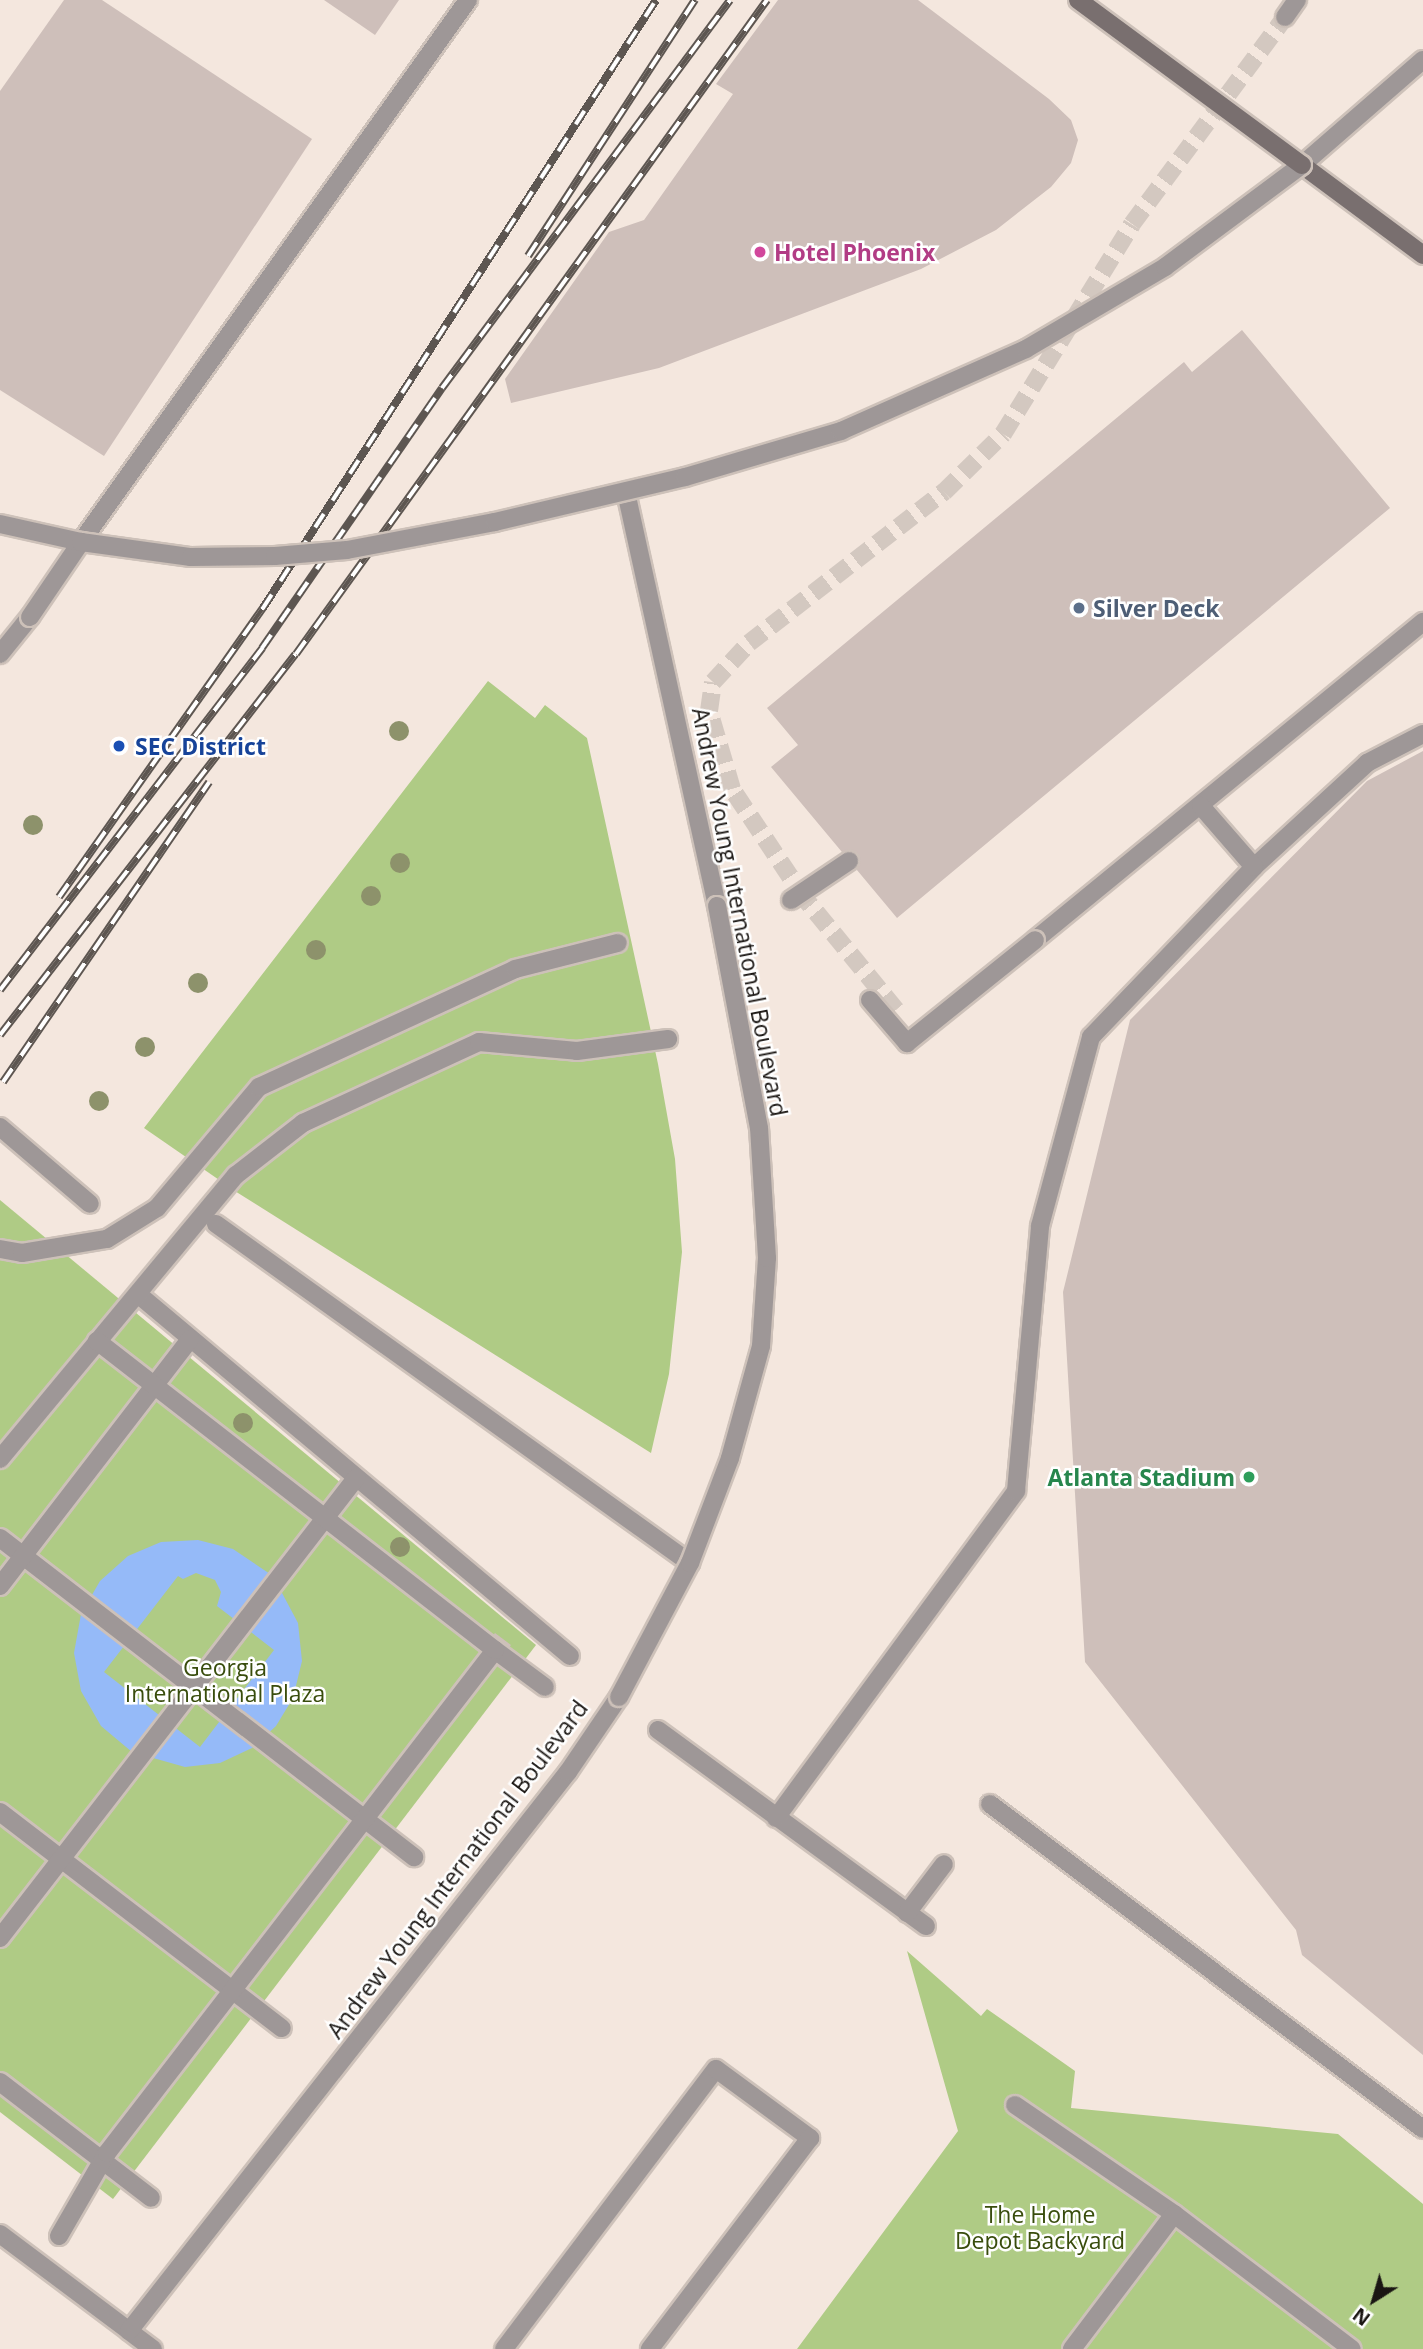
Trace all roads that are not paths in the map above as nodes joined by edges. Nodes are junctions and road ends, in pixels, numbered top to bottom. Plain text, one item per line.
1 (468, 0) edge
2 (1078, 0) edge
3 (1297, 0) edge
4 (1284, 17) tunnel mouth
5 (1423, 60) edge
6 (1302, 165) junction
7 (1423, 255) edge
8 (626, 492) junction
9 (0, 524) edge
10 (81, 542) junction
11 (1423, 622) edge
12 (0, 654) edge
13 (1423, 734) edge
14 (1201, 806) junction
15 (849, 861) dead end
16 (1254, 867) junction
17 (791, 900) dead end
18 (618, 943) dead end
19 (870, 1000) dead end
20 (668, 1039) dead end
21 (0, 1127) edge
22 (90, 1204) dead end
23 (216, 1224) dead end
24 (0, 1249) edge
25 (139, 1295) junction
26 (190, 1339) junction
27 (97, 1341) junction
28 (154, 1385) junction
29 (0, 1459) edge
30 (356, 1478) junction
31 (0, 1538) edge
32 (690, 1563) junction
33 (0, 1586) edge
34 (495, 1650) junction
35 (570, 1656) dead end
36 (192, 1686) junction
37 (545, 1687) dead end
38 (658, 1730) dead end
39 (990, 1804) dead end
40 (0, 1812) edge
41 (776, 1818) junction
42 (365, 1819) junction
43 (414, 1857) dead end
44 (62, 1858) junction
45 (944, 1864) dead end
46 (906, 1913) junction
47 (926, 1926) dead end
48 (0, 1938) edge
49 (233, 1990) junction
50 (282, 2028) dead end
51 (0, 2082) edge
52 (1015, 2105) dead end
53 (1423, 2129) edge
54 (102, 2161) junction
55 (150, 2198) dead end
56 (1174, 2214) junction
57 (0, 2234) edge
58 (59, 2236) dead end
59 (129, 2332) junction
60 (153, 2349) edge
61 (504, 2349) edge
62 (650, 2349) edge
63 (1072, 2349) edge
64 (1352, 2349) edge

1 - 10 street
2 - 6 main road, bridge
3 - 4 street
5 - 6 street
6 - 7 main road
6 - 8 street, bridge
8 - 10 street, bridge
8 - 32 street, Andrew Young International Boulevard, bridge
9 - 10 street, bridge
10 - 12 street, bridge
11 - 14 street
13 - 16 street
14 - 16 street
14 - 19 street, bridge
15 - 17 street
16 - 41 street
18 - 24 street
20 - 25 street
21 - 22 street
23 - 32 street
25 - 26 street
25 - 27 street
26 - 28 street
26 - 30 street
27 - 28 street
27 - 29 street
28 - 33 street
28 - 34 street
30 - 35 street
30 - 36 street
31 - 36 street
32 - 59 street, Andrew Young International Boulevard, bridge
34 - 37 street
34 - 42 street
36 - 42 street
36 - 44 street
38 - 41 street
39 - 53 street
40 - 44 street
41 - 46 street
42 - 43 street
42 - 49 street
44 - 48 street
44 - 49 street
45 - 46 street
46 - 47 street
49 - 50 street
49 - 54 street
51 - 54 street
52 - 56 street
54 - 55 street
54 - 58 street
56 - 63 street
56 - 64 street
57 - 59 street
59 - 60 street
61 - 62 street

